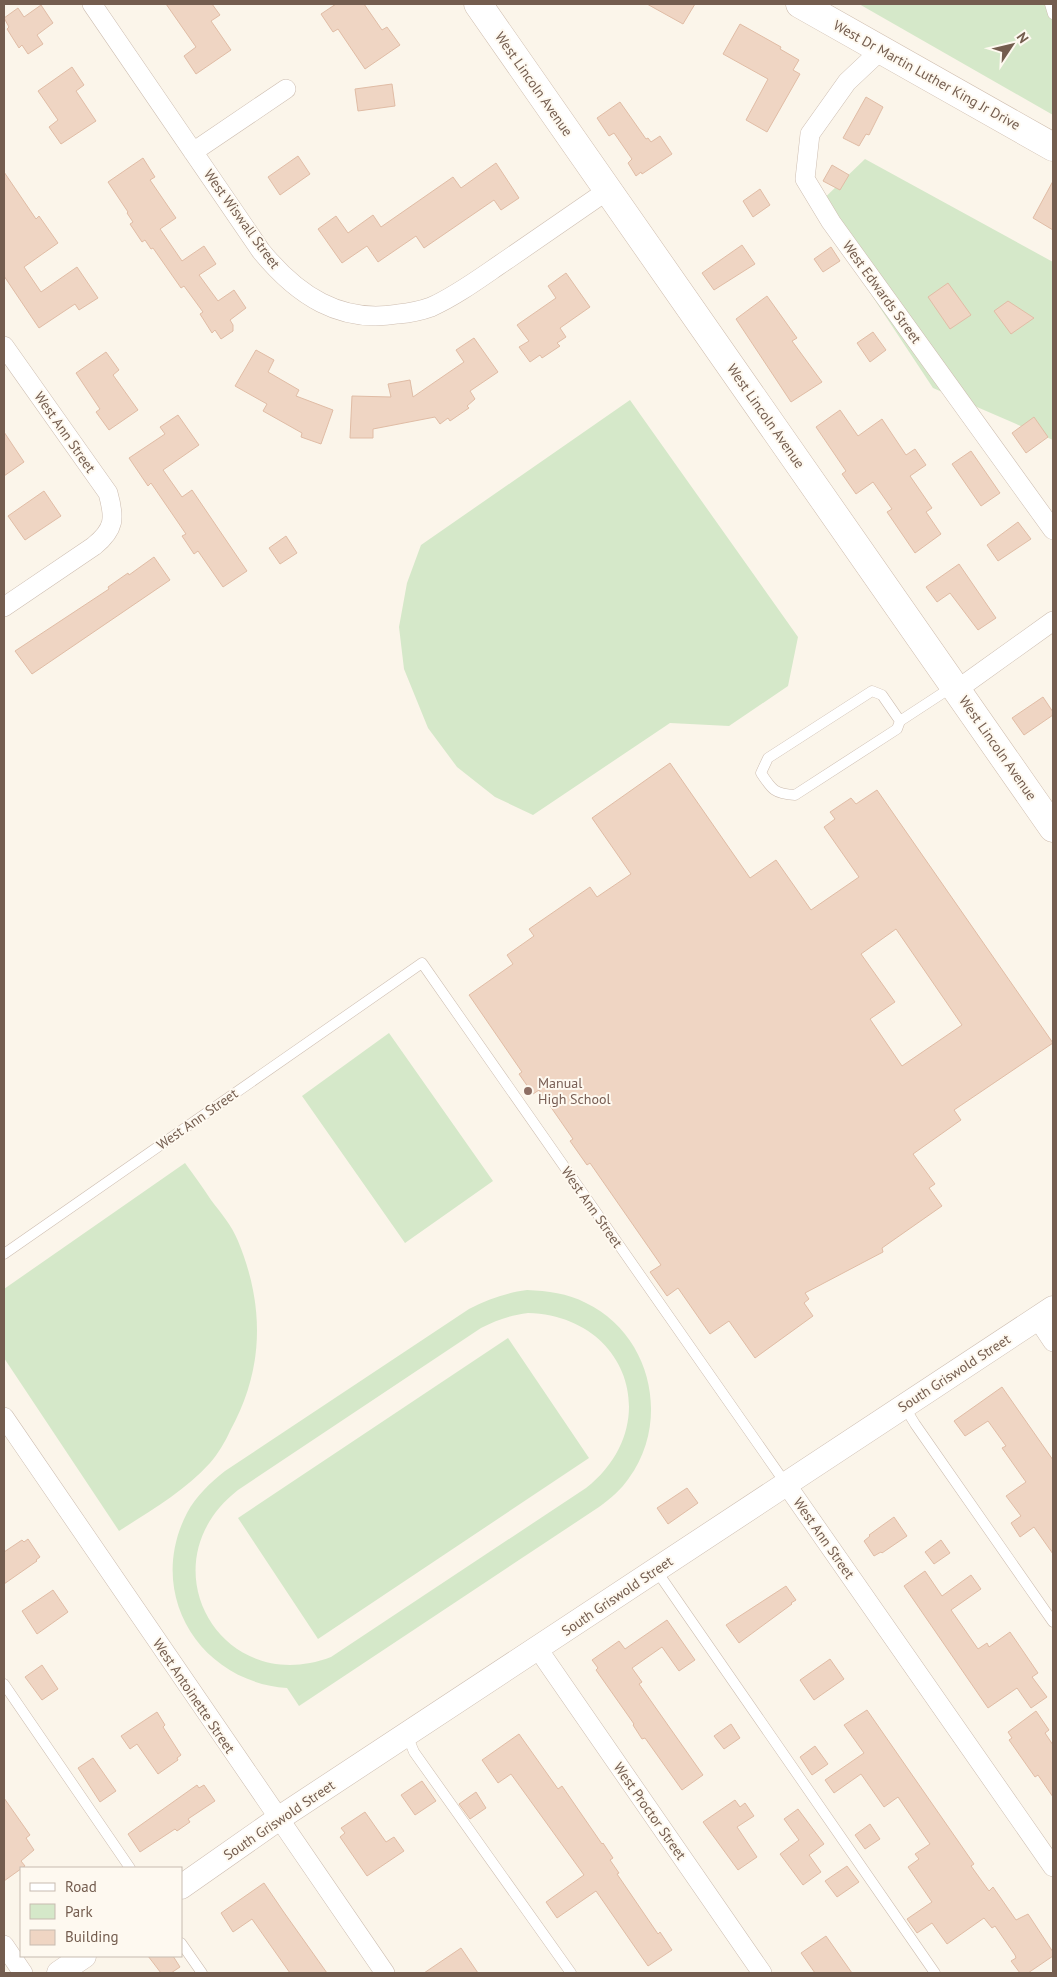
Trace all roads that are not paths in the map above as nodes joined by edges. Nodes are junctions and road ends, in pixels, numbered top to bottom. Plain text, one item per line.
1 (92, 4) edge
2 (478, 4) edge
3 (800, 4) edge
4 (1050, 4) edge
5 (1053, 14) edge
6 (881, 50) junction
7 (286, 89) dead end
8 (1052, 141) edge
9 (193, 152) junction
10 (608, 190) junction
11 (4, 346) edge
12 (1053, 530) edge
13 (4, 607) edge
14 (1053, 622) edge
15 (956, 687) junction
16 (900, 721) junction
17 (1053, 828) edge
18 (4, 1254) edge
19 (1045, 1313) edge
20 (1053, 1342) edge
21 (904, 1406) junction
22 (4, 1417) edge
23 (786, 1484) junction
24 (656, 1570) junction
25 (1053, 1622) edge
26 (538, 1649) junction
27 (4, 1684) edge
28 (407, 1734) junction
29 (278, 1819) junction
30 (129, 1867) edge
31 (1053, 1867) edge
32 (182, 1886) edge
33 (182, 1944) edge
34 (4, 1945) edge
35 (83, 1957) edge
36 (23, 1973) edge
37 (59, 1973) edge
38 (202, 1973) edge
39 (385, 1973) edge
40 (571, 1973) edge
41 (762, 1973) edge
42 (935, 1973) edge

1 - 9 street, West Wiswall Street
2 - 10 main road, West Lincoln Avenue
3 - 6 main road, West Dr Martin Luther King Jr Drive
4 - 5 lane
6 - 8 main road, West Dr Martin Luther King Jr Drive
6 - 12 street, West Edwards Street
7 - 9 street
9 - 10 street, West Wiswall Street
10 - 15 main road, West Lincoln Avenue
11 - 13 street, West Ann Street
14 - 15 street
15 - 16 lane
15 - 17 main road, West Lincoln Avenue
16 - 16 lane
18 - 23 lane, West Ann Street
19 - 20 street
19 - 21 street, South Griswold Street
21 - 23 street, South Griswold Street
21 - 25 lane
22 - 29 street, West Antoinette Street
23 - 24 street, South Griswold Street
23 - 31 street, West Ann Street
24 - 26 street, South Griswold Street
24 - 42 lane
26 - 28 street, South Griswold Street
26 - 41 street, West Proctor Street
27 - 30 lane
28 - 29 street, South Griswold Street
28 - 40 lane
29 - 32 street, South Griswold Street
29 - 39 street, West Antoinette Street
33 - 38 lane
34 - 36 street
35 - 37 street

